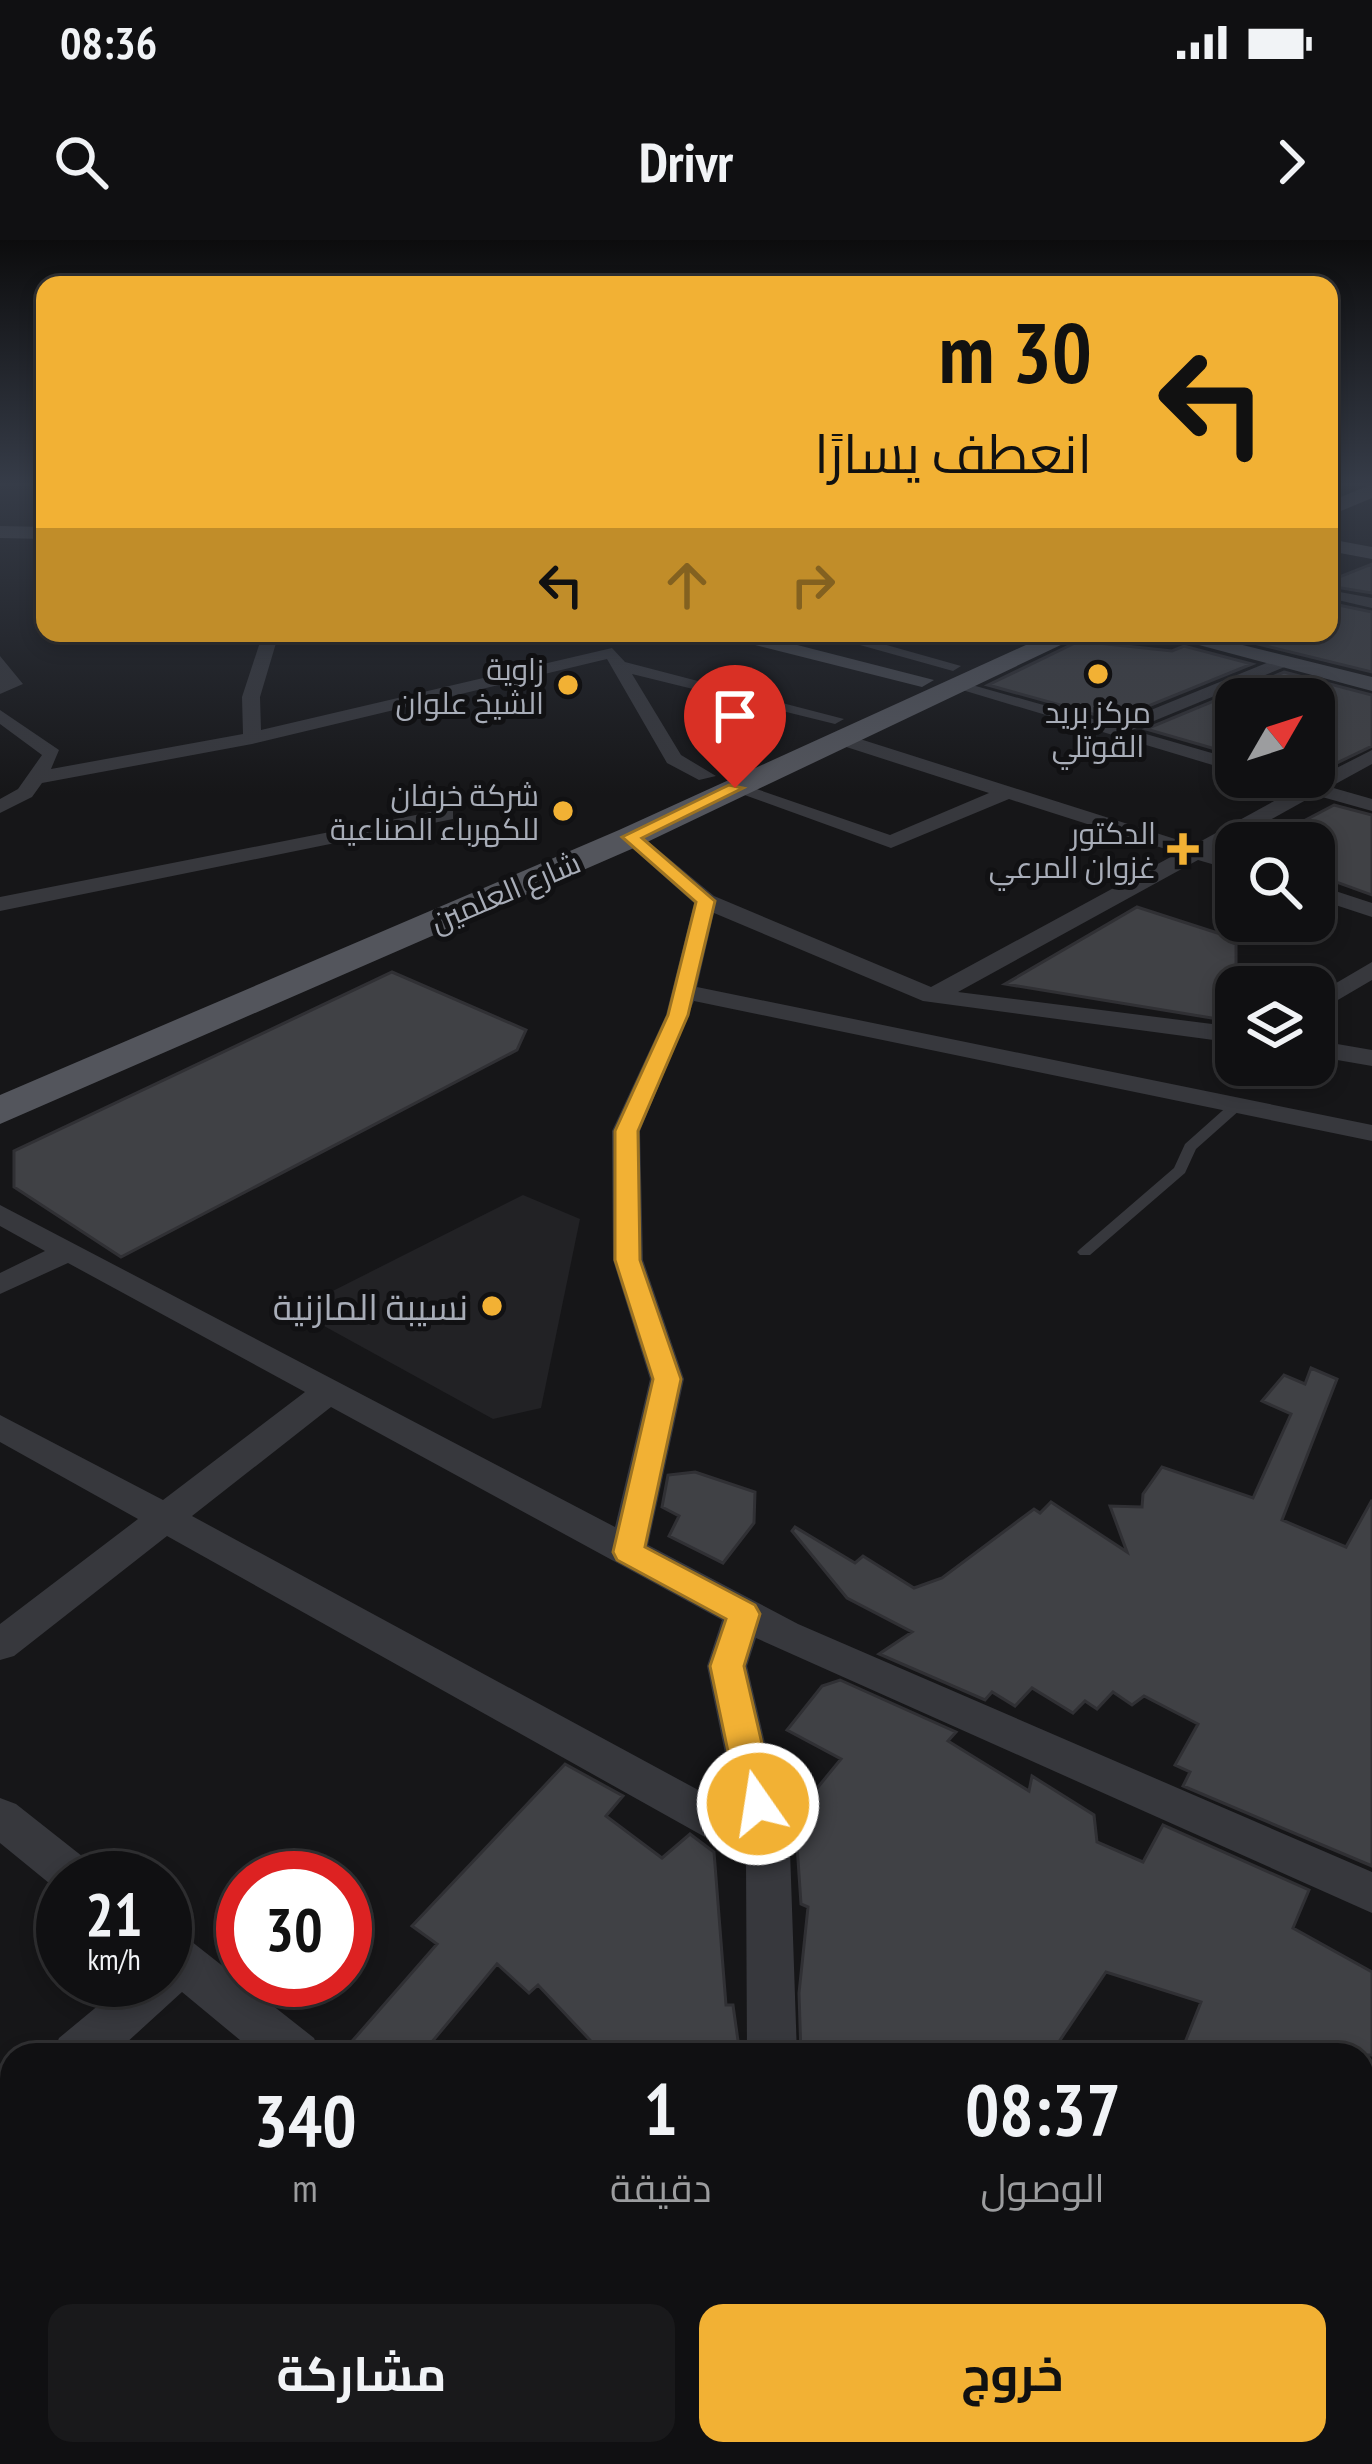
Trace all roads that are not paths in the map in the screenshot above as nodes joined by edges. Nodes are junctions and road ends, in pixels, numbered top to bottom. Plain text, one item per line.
1 (1338, 595) edge
2 (1372, 602) edge
3 (268, 642) edge
4 (768, 642) edge
5 (849, 642) edge
6 (1009, 642) edge
7 (1046, 642) edge
8 (1202, 642) edge
9 (613, 651) edge
10 (0, 661) edge
11 (1282, 662) junction
12 (944, 678) junction
13 (1372, 684) edge
14 (0, 689) edge
15 (0, 715) edge
16 (838, 729) junction
17 (1114, 731) junction
18 (252, 739) junction
19 (1372, 756) edge
20 (1215, 760) edge
21 (1335, 776) edge
22 (36, 778) junction
23 (721, 782) junction
24 (1008, 792) junction
25 (1335, 794) edge
26 (1294, 798) edge
27 (1372, 805) edge
28 (0, 807) edge
29 (446, 815) dead end
30 (631, 837) junction
31 (1194, 852) junction
32 (1215, 859) edge
33 (1335, 898) edge
34 (706, 901) junction
35 (0, 904) edge
36 (1372, 910) edge
37 (1372, 968) edge
38 (684, 991) junction
39 (1335, 993) edge
40 (932, 995) junction
41 (1215, 1032) edge
42 (1335, 1052) edge
43 (1372, 1058) edge
44 (0, 1083) edge
45 (1236, 1106) junction
46 (0, 1111) edge
47 (1372, 1132) edge
48 (0, 1214) edge
49 (64, 1252) junction
50 (1084, 1252) dead end
51 (0, 1285) edge
52 (328, 1393) junction
53 (0, 1426) edge
54 (168, 1515) junction
55 (628, 1552) junction
56 (744, 1614) junction
57 (0, 1645) edge
58 (0, 1817) edge
59 (768, 1850) junction
60 (42, 1851) edge
61 (1372, 1893) edge
62 (192, 1984) edge
63 (128, 2007) edge
64 (90, 2043) edge
65 (278, 2043) edge
66 (772, 2043) edge

1 - 2 street
3 - 18 street
4 - 12 main road
5 - 12 street
6 - 12 main road, شارع العلمين
7 - 12 main road, شارع العلمين
8 - 11 main road
9 - 16 street
9 - 18 street
9 - 23 street
10 - 14 street
11 - 13 main road
11 - 17 street
12 - 16 main road, شارع العلمين
12 - 17 street
15 - 22 street
16 - 23 main road, شارع العلمين
16 - 24 street
17 - 20 street
18 - 22 street
19 - 21 street
22 - 28 street
23 - 24 street
23 - 30 main road, شارع العلمين
23 - 44 main road, شارع العلمين
24 - 31 street
25 - 27 street
26 - 31 street
29 - 35 street
30 - 34 street
30 - 46 main road, شارع العلمين
31 - 32 street
31 - 40 street
33 - 36 street
34 - 38 street
34 - 40 street
37 - 39 street
38 - 45 street
38 - 55 street
40 - 41 street
42 - 43 street
45 - 47 street
45 - 50 lane
48 - 49 street
49 - 51 street
49 - 52 street
52 - 54 street
52 - 55 street
53 - 54 street
54 - 57 street
54 - 59 street
55 - 56 street
56 - 59 street
56 - 61 street
58 - 60 street
59 - 66 street
62 - 65 street
63 - 64 street

